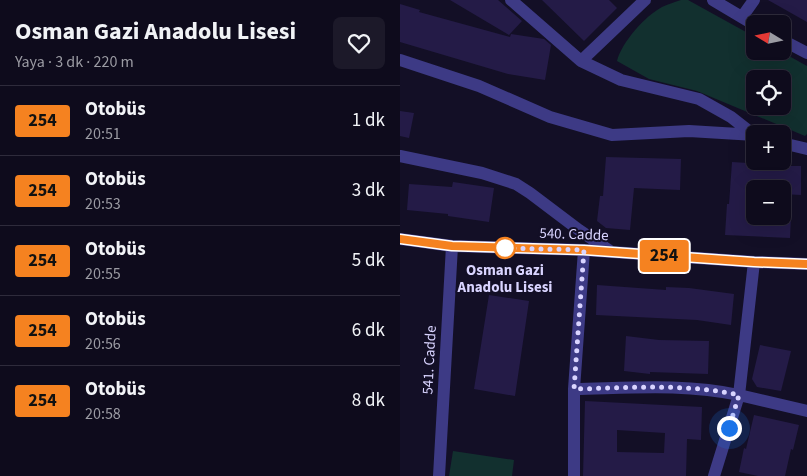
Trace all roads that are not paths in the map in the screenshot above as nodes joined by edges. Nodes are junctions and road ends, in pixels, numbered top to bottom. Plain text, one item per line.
1 (511, 0) edge
2 (645, 0) edge
3 (713, 0) edge
4 (754, 0) edge
5 (742, 17) junction
6 (746, 19) edge
7 (791, 45) edge
8 (807, 53) edge
9 (400, 60) edge
10 (580, 61) junction
11 (746, 129) edge
12 (746, 134) edge
13 (791, 145) edge
14 (807, 149) edge
15 (400, 156) edge
16 (400, 239) edge
17 (452, 246) junction
18 (584, 250) junction
19 (611, 252) junction
20 (754, 262) junction
21 (807, 264) edge
22 (574, 389) junction
23 (739, 395) junction
24 (807, 411) edge
25 (439, 476) edge
26 (574, 476) edge
27 (714, 476) edge

1 - 10 street
2 - 10 street
3 - 5 street
4 - 5 street
5 - 6 street
7 - 8 street
9 - 12 street
10 - 11 street
13 - 14 street
15 - 19 street
16 - 17 street, 540. Cadde
17 - 18 street, 540. Cadde
17 - 25 street, 541. Cadde
18 - 19 street, 540. Cadde
18 - 22 street
19 - 20 street, 540. Cadde
20 - 21 street, 540. Cadde
20 - 23 street
22 - 23 street
22 - 26 street
23 - 24 street
23 - 27 street

